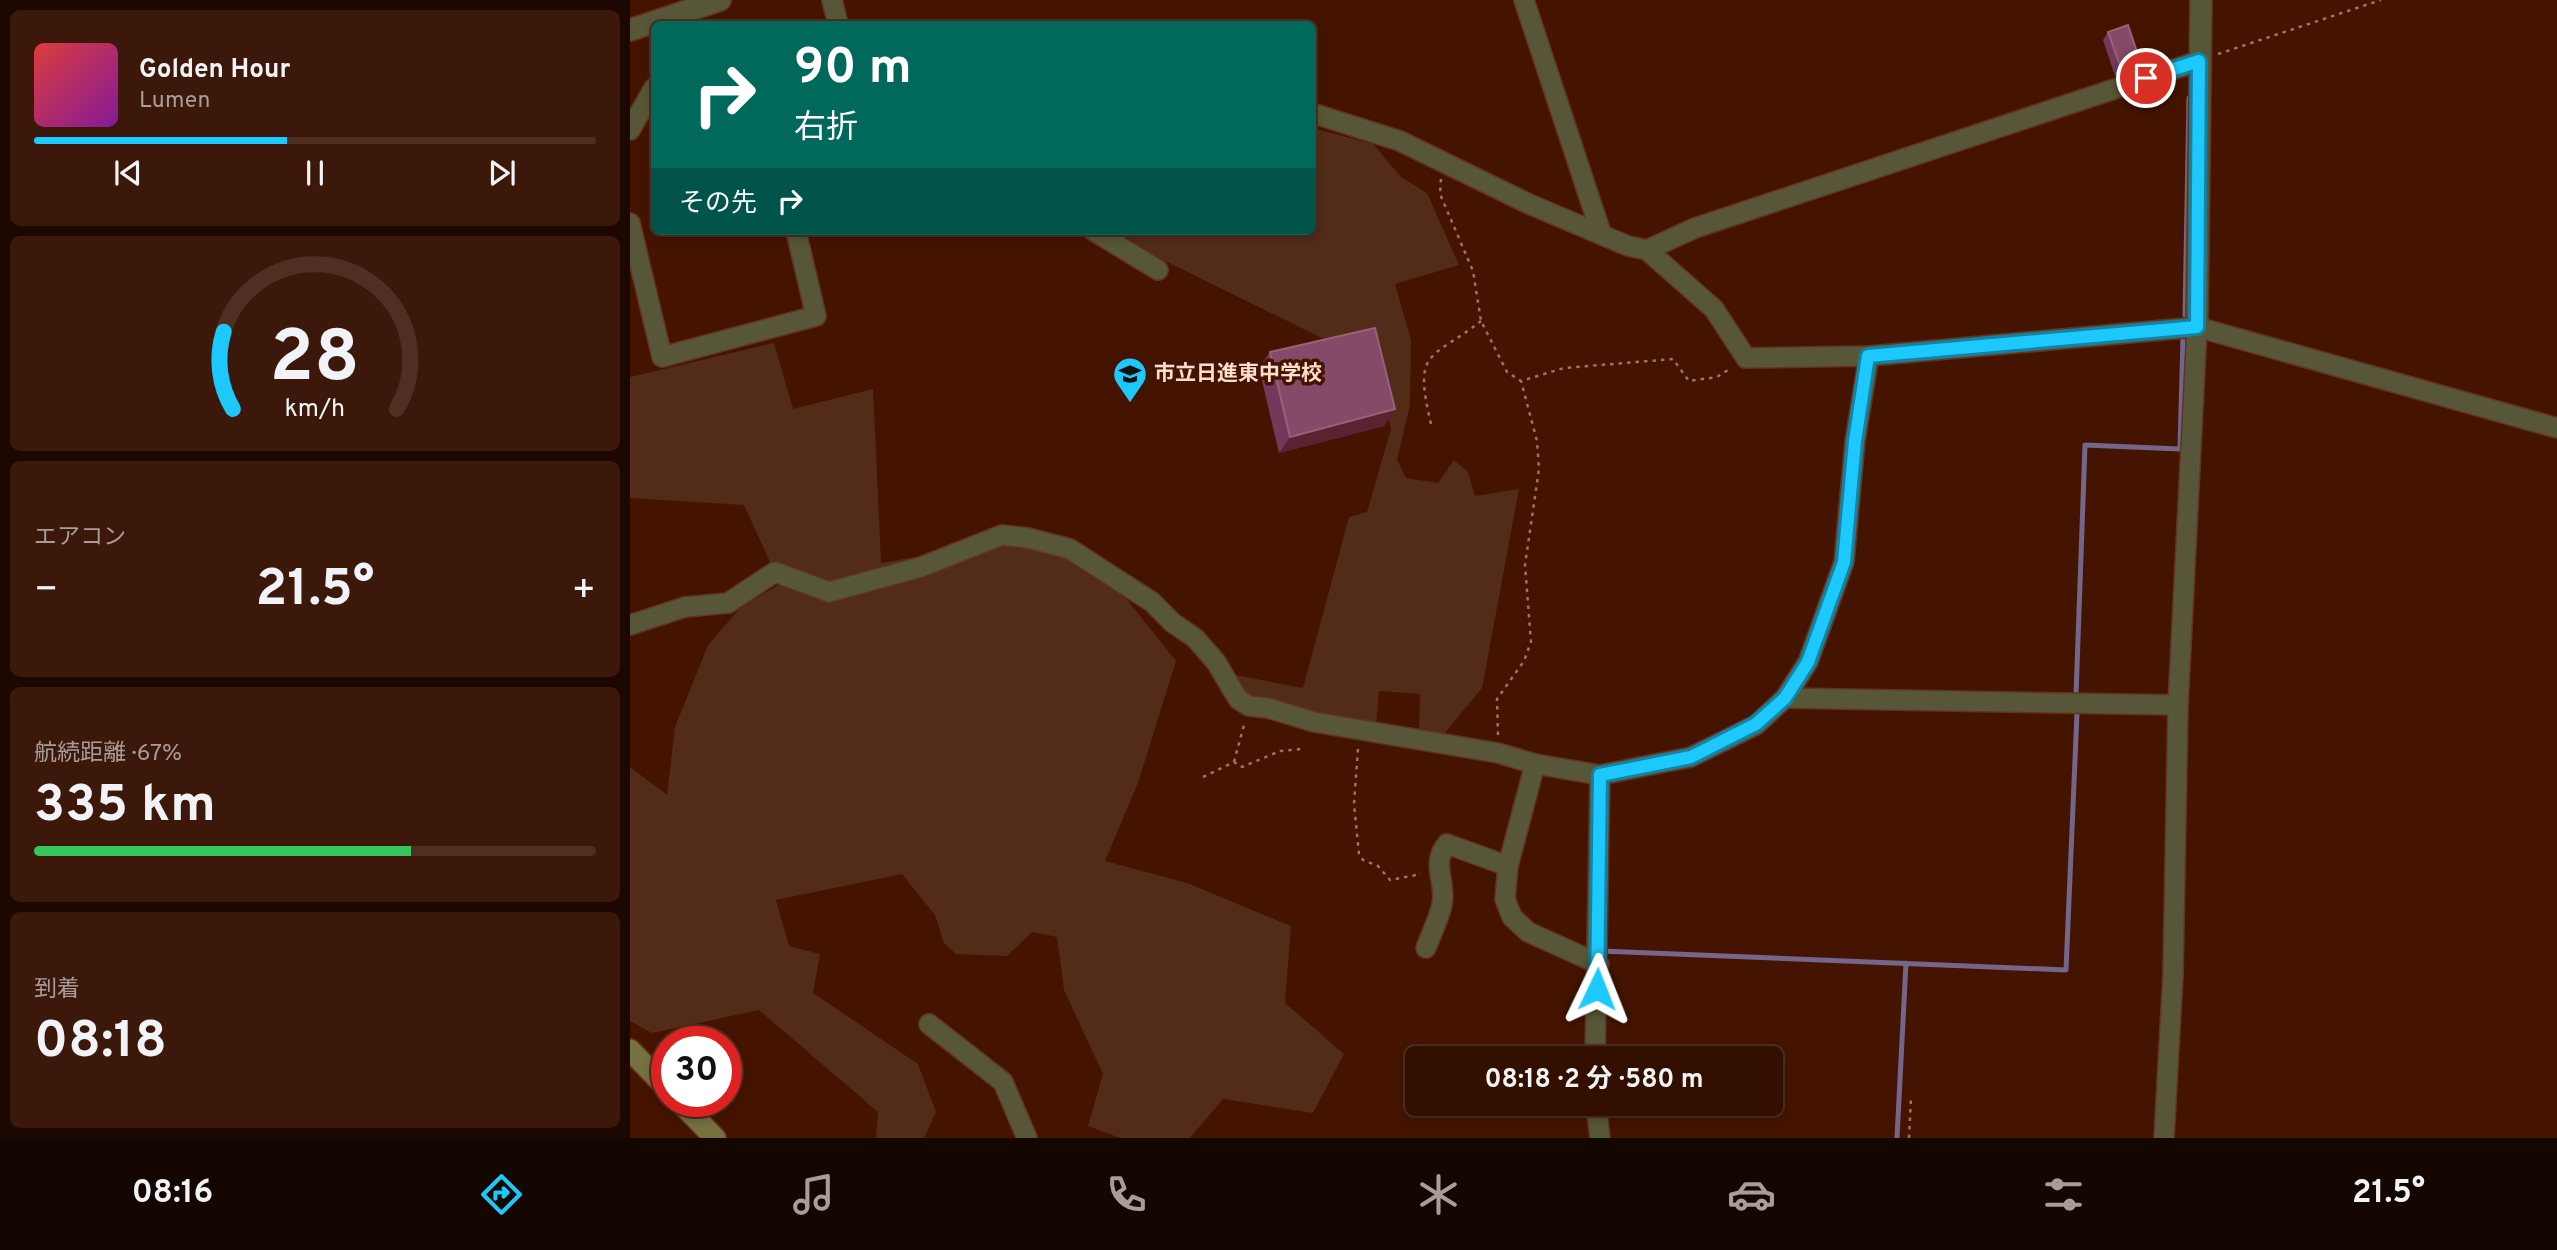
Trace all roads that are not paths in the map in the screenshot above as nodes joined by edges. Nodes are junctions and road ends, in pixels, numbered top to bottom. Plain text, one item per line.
1 (720, 0) edge
2 (832, 0) edge
3 (1524, 0) edge
4 (2201, 0) edge
5 (673, 21) edge
6 (837, 21) edge
7 (630, 30) edge
8 (651, 30) edge
9 (2199, 61) junction
10 (651, 93) edge
11 (1316, 114) edge
12 (630, 130) edge
13 (630, 223) edge
14 (1601, 233) junction
15 (797, 235) edge
16 (1101, 235) edge
17 (1647, 250) junction
18 (1158, 270) dead end
19 (2197, 327) junction
20 (1868, 356) junction
21 (2557, 428) edge
22 (630, 625) edge
23 (1785, 698) junction
24 (2178, 705) junction
25 (1535, 764) junction
26 (1600, 775) junction
27 (1508, 866) junction
28 (1426, 948) dead end
29 (1599, 964) junction
30 (929, 1024) dead end
31 (1596, 1046) edge
32 (630, 1050) edge
33 (651, 1072) edge
34 (1597, 1116) edge
35 (695, 1117) edge
36 (715, 1138) edge
37 (1027, 1138) edge
38 (1600, 1138) edge
39 (2164, 1138) edge

1 - 5 street
2 - 6 street
3 - 14 street
4 - 9 street
7 - 8 street
9 - 17 street
9 - 19 street
10 - 12 street
11 - 14 street
13 - 15 street
14 - 17 street
16 - 18 street
17 - 20 street
19 - 20 street
19 - 21 street
19 - 24 street
20 - 23 street
22 - 25 street
23 - 24 street
23 - 26 street
24 - 39 street
25 - 26 street
25 - 27 street
26 - 29 street
27 - 28 street
27 - 29 street
29 - 31 street
30 - 37 street
32 - 33 main road
34 - 38 street
35 - 36 main road

